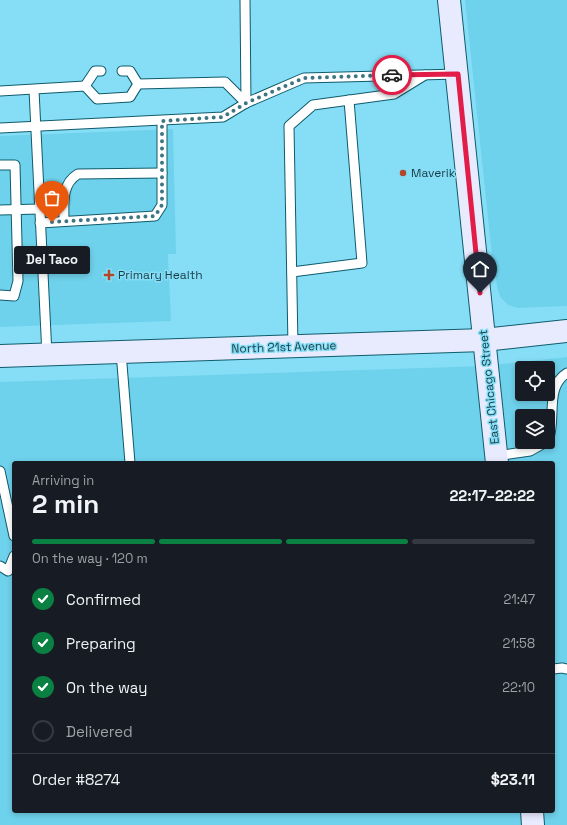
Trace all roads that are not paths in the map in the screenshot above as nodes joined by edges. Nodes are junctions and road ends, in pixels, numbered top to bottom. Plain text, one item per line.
1 (245, 0) edge
2 (450, 0) edge
3 (101, 71) dead end
4 (122, 71) dead end
5 (458, 74) junction
6 (426, 75) junction
7 (138, 84) junction
8 (85, 86) junction
9 (34, 90) junction
10 (0, 91) edge
11 (349, 100) junction
12 (246, 103) junction
13 (162, 121) junction
14 (36, 126) junction
15 (0, 128) edge
16 (0, 165) edge
17 (162, 173) junction
18 (16, 209) junction
19 (40, 209) junction
20 (0, 210) edge
21 (64, 221) junction
22 (40, 223) junction
23 (292, 272) junction
24 (0, 295) edge
25 (567, 331) edge
26 (484, 340) junction
27 (293, 346) junction
28 (121, 352) junction
29 (47, 355) junction
30 (0, 356) edge
31 (567, 373) edge
32 (553, 409) edge
33 (535, 449) edge
34 (496, 460) edge
35 (130, 461) edge
36 (0, 471) edge
37 (12, 527) edge
38 (12, 561) edge
39 (0, 566) edge
40 (555, 669) edge
41 (567, 669) edge
42 (532, 813) edge
43 (533, 825) edge

1 - 12 lane
2 - 5 main road, East Chicago Street
3 - 8 lane
4 - 7 lane
5 - 6 lane
5 - 26 main road, East Chicago Street
6 - 11 lane
6 - 12 lane
7 - 8 lane
7 - 12 lane
8 - 9 lane
9 - 10 lane
9 - 14 lane
11 - 23 lane
11 - 23 lane
12 - 13 lane
13 - 14 lane
13 - 17 lane
14 - 15 lane
14 - 19 lane
16 - 18 lane
17 - 21 lane
17 - 21 lane
18 - 19 lane
18 - 20 lane
18 - 24 lane
19 - 22 lane
21 - 22 lane
22 - 29 lane
23 - 27 lane
25 - 26 main road, North 21st Avenue
26 - 27 main road, North 21st Avenue
26 - 34 main road, East Chicago Street
27 - 28 main road, North 21st Avenue
28 - 29 main road, North 21st Avenue
28 - 35 lane
29 - 30 main road, North 21st Avenue
31 - 32 lane
33 - 34 lane
36 - 37 lane
38 - 39 lane
40 - 41 lane
42 - 43 main road

